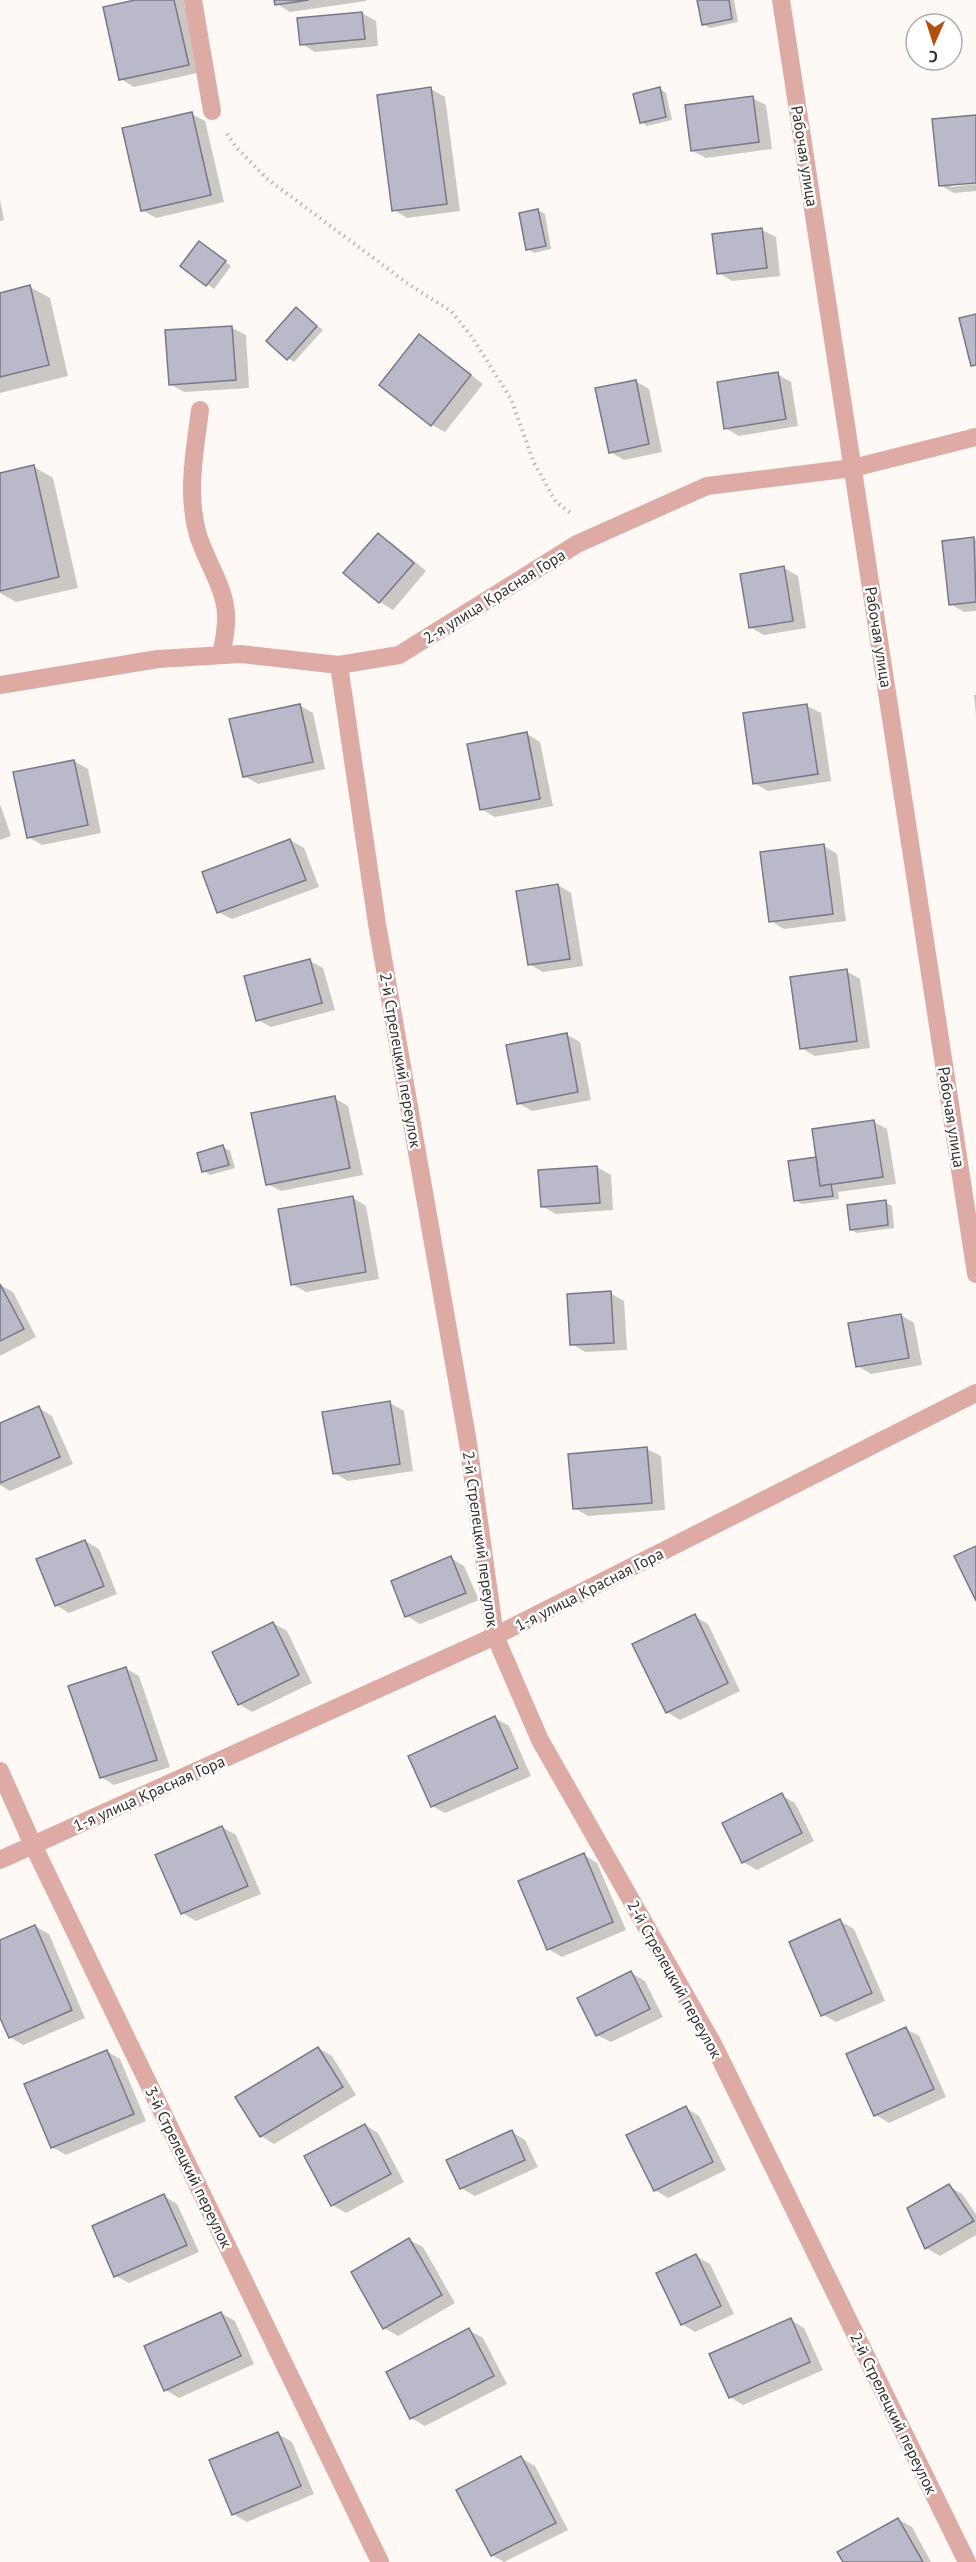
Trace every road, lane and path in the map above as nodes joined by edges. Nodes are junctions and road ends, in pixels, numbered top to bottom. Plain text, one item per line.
1 (193, 0) edge
2 (781, 0) edge
3 (212, 111) joint
4 (200, 410) dead end
5 (976, 437) edge
6 (853, 468) junction
7 (599, 534) junction
8 (221, 655) junction
9 (339, 665) junction
10 (0, 685) edge
11 (970, 1197) edge
12 (976, 1274) edge
13 (976, 1393) edge
14 (495, 1636) junction
15 (0, 1771) edge
16 (33, 1845) junction
17 (0, 1860) edge
18 (380, 2562) edge
19 (967, 2562) edge

1 - 3 street
2 - 6 street, Рабочая улица
3 - 7 path
4 - 8 street
5 - 6 street, 2-я улица Красная Гора
6 - 7 street, 2-я улица Красная Гора
6 - 11 street, Рабочая улица
7 - 9 street, 2-я улица Красная Гора
8 - 9 street, 2-я улица Красная Гора
8 - 10 street, 2-я улица Красная Гора
9 - 14 street, 2-й Стрелецкий переулок
11 - 12 street, Рабочая улица
13 - 14 street, 1-я улица Красная Гора
14 - 16 street, 1-я улица Красная Гора
14 - 19 street, 2-й Стрелецкий переулок
15 - 16 street, 3-й Стрелецкий переулок
16 - 17 street, 1-я улица Красная Гора
16 - 18 street, 3-й Стрелецкий переулок

